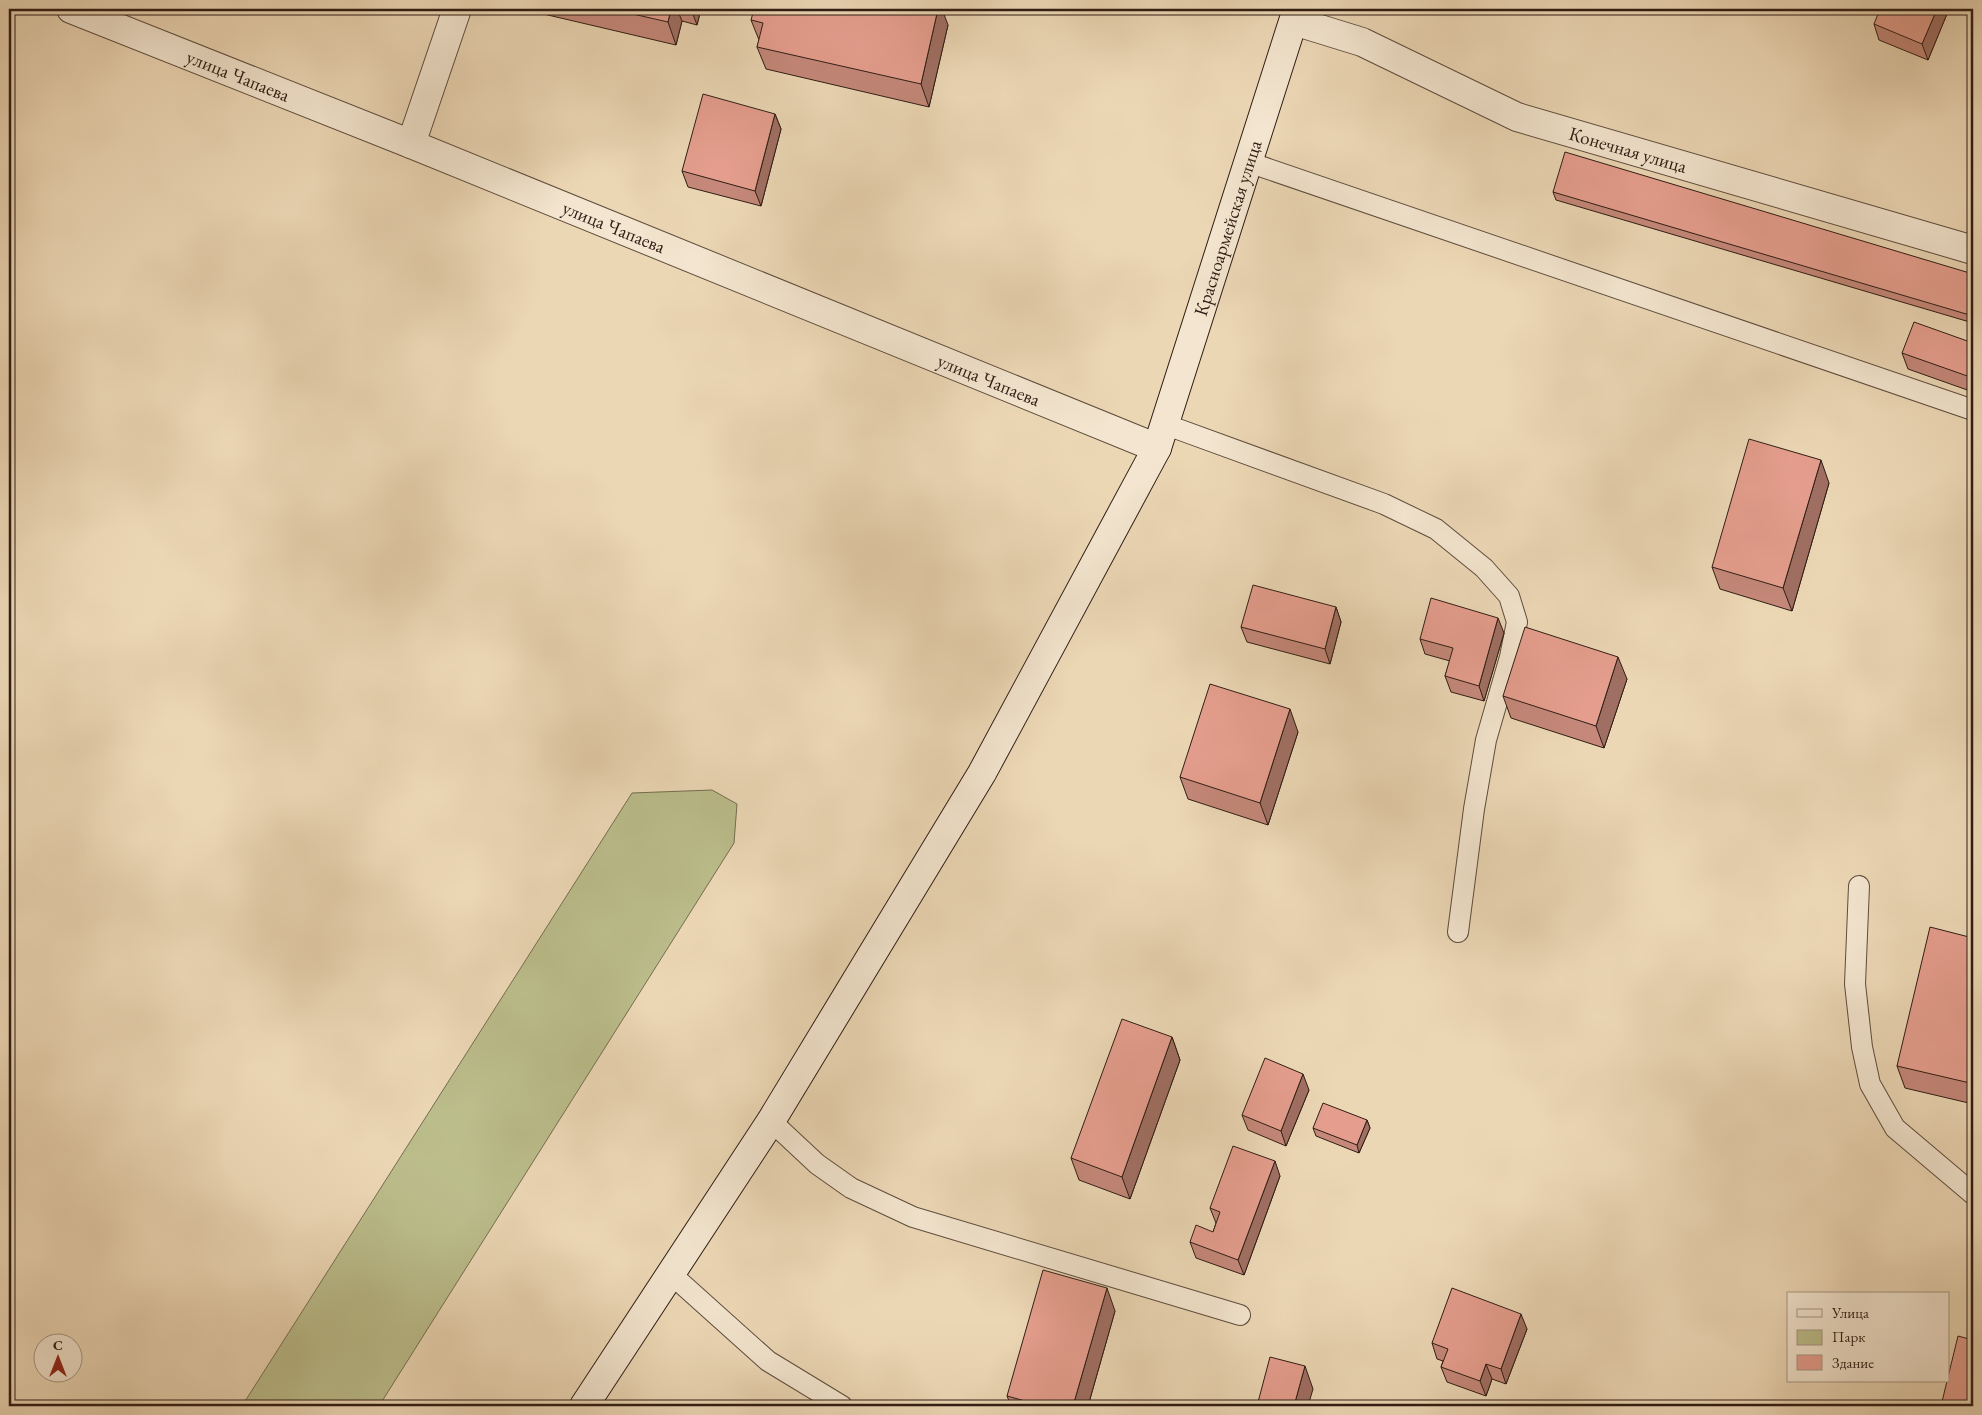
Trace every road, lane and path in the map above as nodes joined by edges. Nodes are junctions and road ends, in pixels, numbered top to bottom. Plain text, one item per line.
1 (70, 9) edge
2 (457, 9) edge
3 (1295, 15) edge
4 (411, 144) junction
5 (1248, 162) junction
6 (1973, 250) edge
7 (1973, 410) edge
8 (1160, 436) junction
9 (1859, 886) dead end
10 (1458, 932) dead end
11 (771, 1121) junction
12 (1973, 1194) edge
13 (671, 1274) junction
14 (1240, 1315) dead end
15 (584, 1406) edge
16 (842, 1406) edge

1 - 4 street, улица Чапаева
2 - 4 street
3 - 5 street, Красноармейская улица
3 - 6 street, Конечная улица
4 - 8 street, улица Чапаева
5 - 7 lane
5 - 8 street, Красноармейская улица
8 - 10 lane
8 - 11 street, Красноармейская улица
9 - 12 lane
11 - 13 street, Красноармейская улица
11 - 14 lane
13 - 15 street, Красноармейская улица
13 - 16 lane

